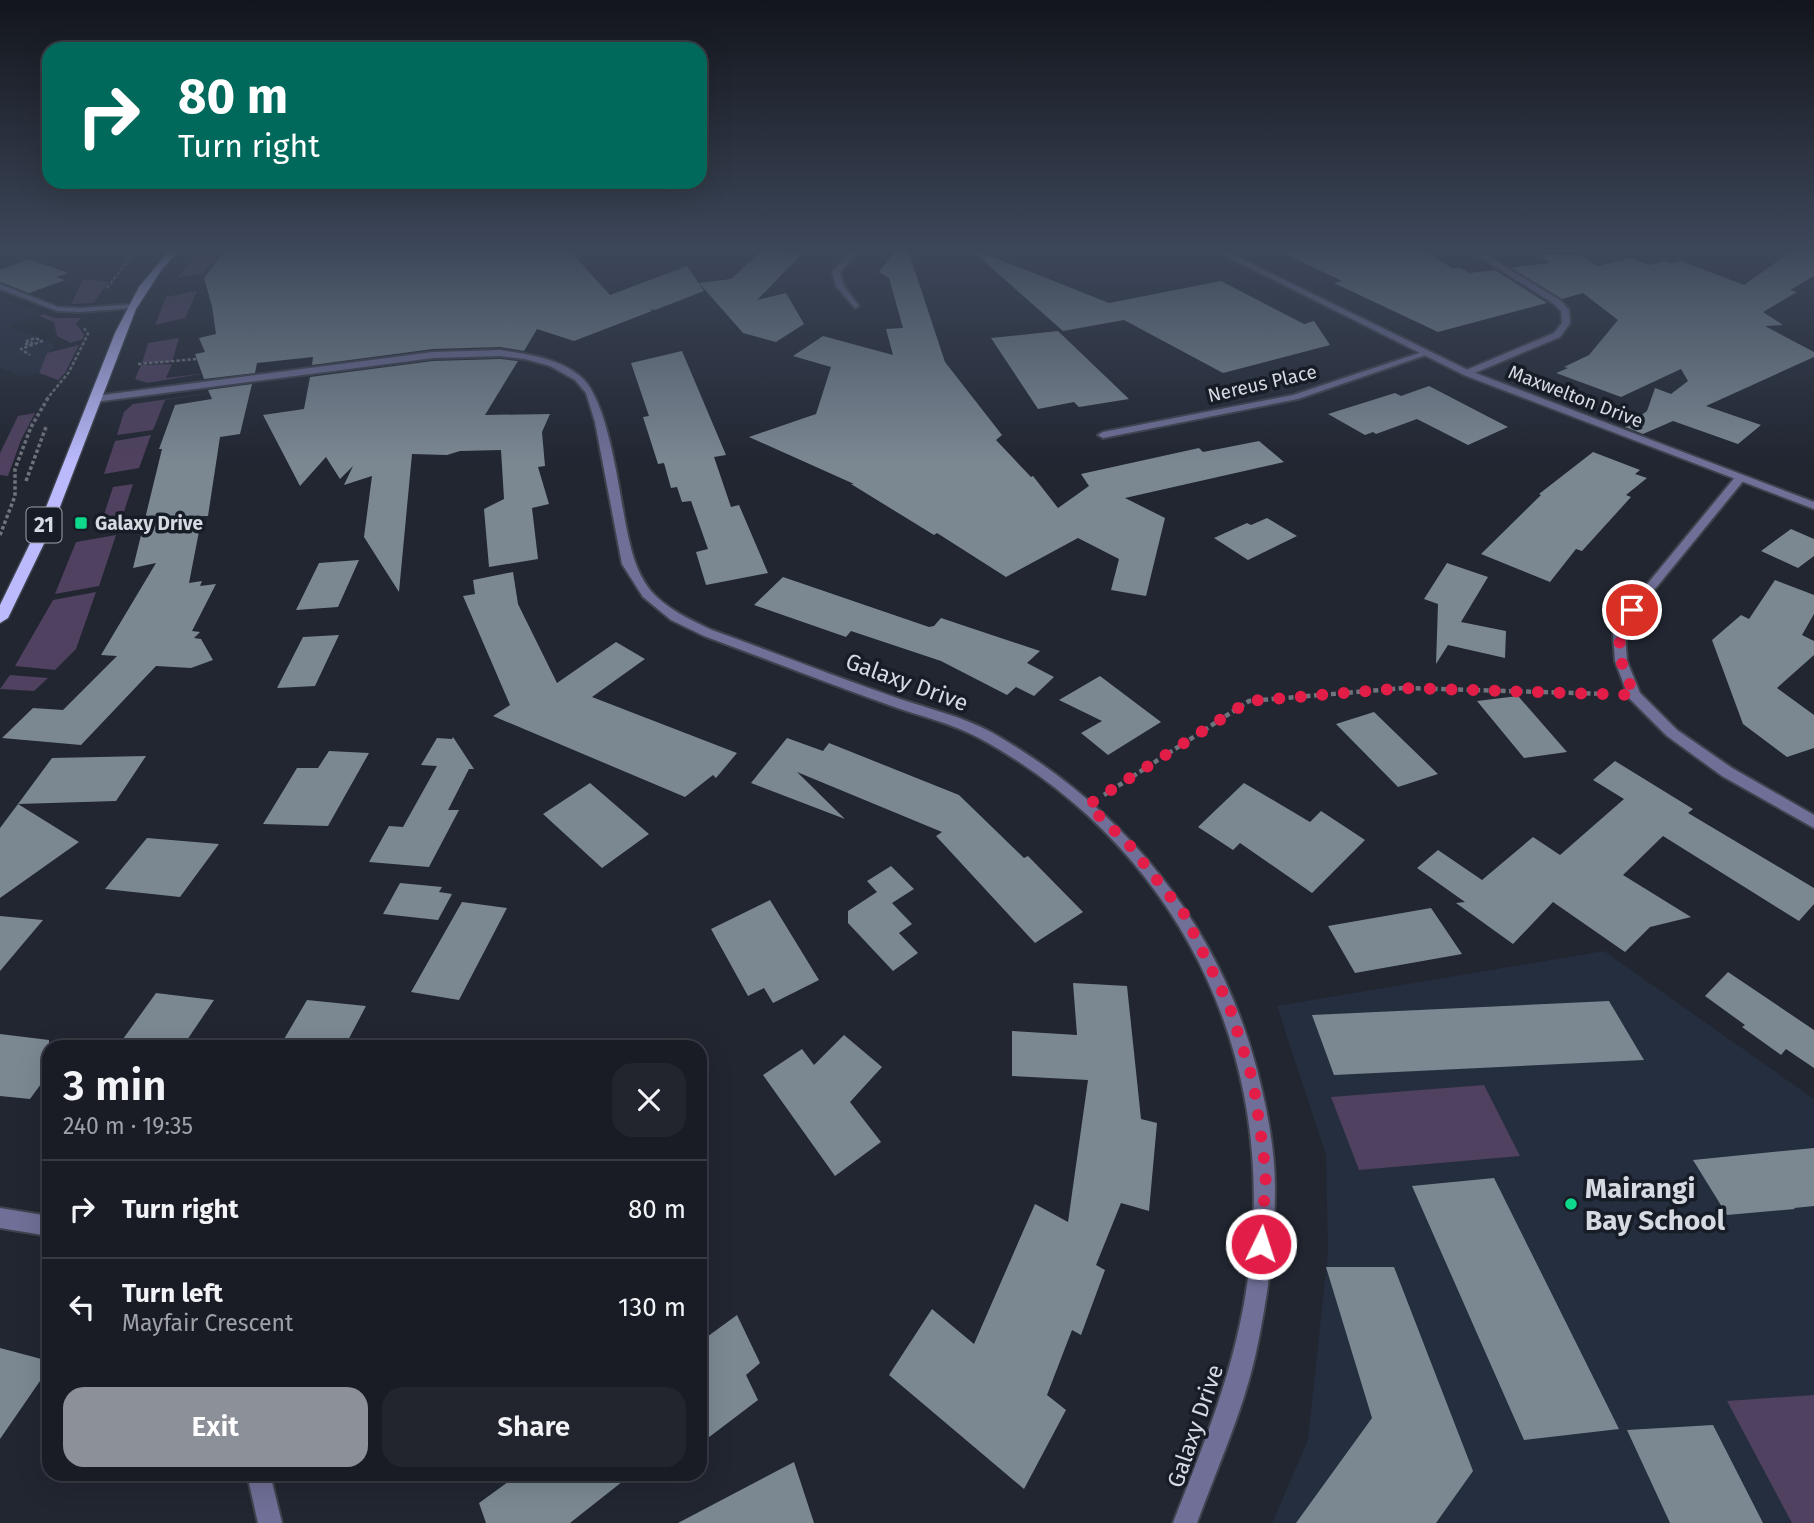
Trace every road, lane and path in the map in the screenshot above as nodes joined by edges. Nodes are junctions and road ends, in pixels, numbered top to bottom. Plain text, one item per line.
1 (128, 321) edge
2 (1359, 321) edge
3 (1566, 321) edge
4 (80, 322) dead end
5 (25, 345) dead end
6 (1425, 354) junction
7 (30, 355) dead end
8 (197, 359) dead end
9 (138, 364) dead end
10 (1467, 373) junction
11 (94, 399) junction
12 (46, 427) dead end
13 (1103, 435) dead end
14 (1740, 478) junction
15 (26, 481) dead end
16 (1814, 506) edge
17 (0, 535) edge
18 (0, 618) edge
19 (1634, 695) junction
20 (1088, 805) junction
21 (1814, 822) edge
22 (0, 1217) edge
23 (42, 1225) edge
24 (261, 1481) edge
25 (270, 1523) edge
26 (1185, 1523) edge

1 - 11 main road, 21
2 - 6 street, Maxwelton Drive
3 - 10 street
4 - 17 path
5 - 7 path
6 - 10 street, Maxwelton Drive
6 - 13 street, Nereus Place
8 - 9 path
10 - 14 street, Maxwelton Drive
11 - 18 main road, 21
11 - 20 street, Galaxy Drive
12 - 15 path
14 - 16 street, Maxwelton Drive
14 - 19 street
19 - 20 path
19 - 21 street
20 - 26 street, Galaxy Drive
22 - 23 street
24 - 25 street

